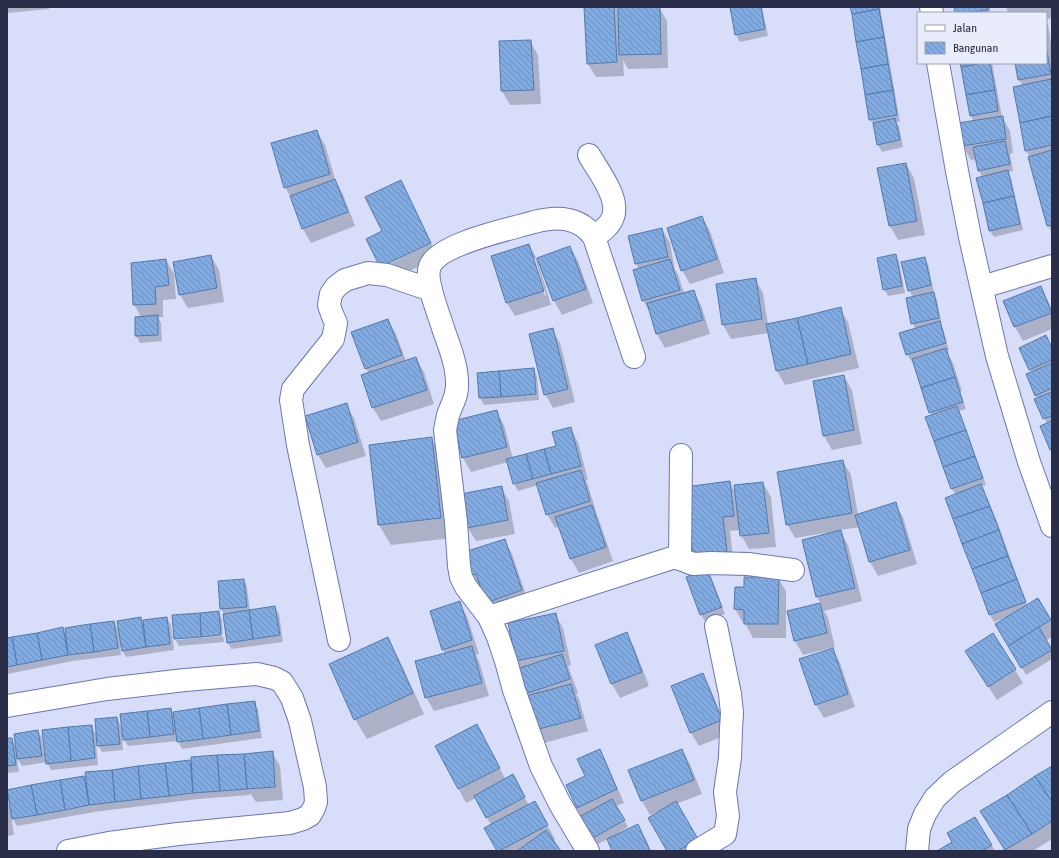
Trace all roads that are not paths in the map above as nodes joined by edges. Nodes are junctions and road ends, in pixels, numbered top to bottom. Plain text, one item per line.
1 (938, 64) edge
2 (589, 155) dead end
3 (594, 237) junction
4 (1052, 266) edge
5 (982, 287) junction
6 (431, 290) junction
7 (634, 357) dead end
8 (681, 455) dead end
9 (1052, 526) edge
10 (680, 559) junction
11 (793, 570) dead end
12 (489, 617) junction
13 (716, 626) dead end
14 (339, 640) dead end
15 (7, 706) edge
16 (1052, 712) edge
17 (68, 851) edge
18 (588, 851) edge
19 (697, 851) edge
20 (917, 851) edge

1 - 5 street
2 - 3 street
3 - 6 street
3 - 7 street
4 - 5 street
5 - 9 street
6 - 12 street
6 - 14 street
8 - 10 street
10 - 11 street
10 - 12 street
12 - 18 street
13 - 19 street
15 - 17 street
16 - 20 street

